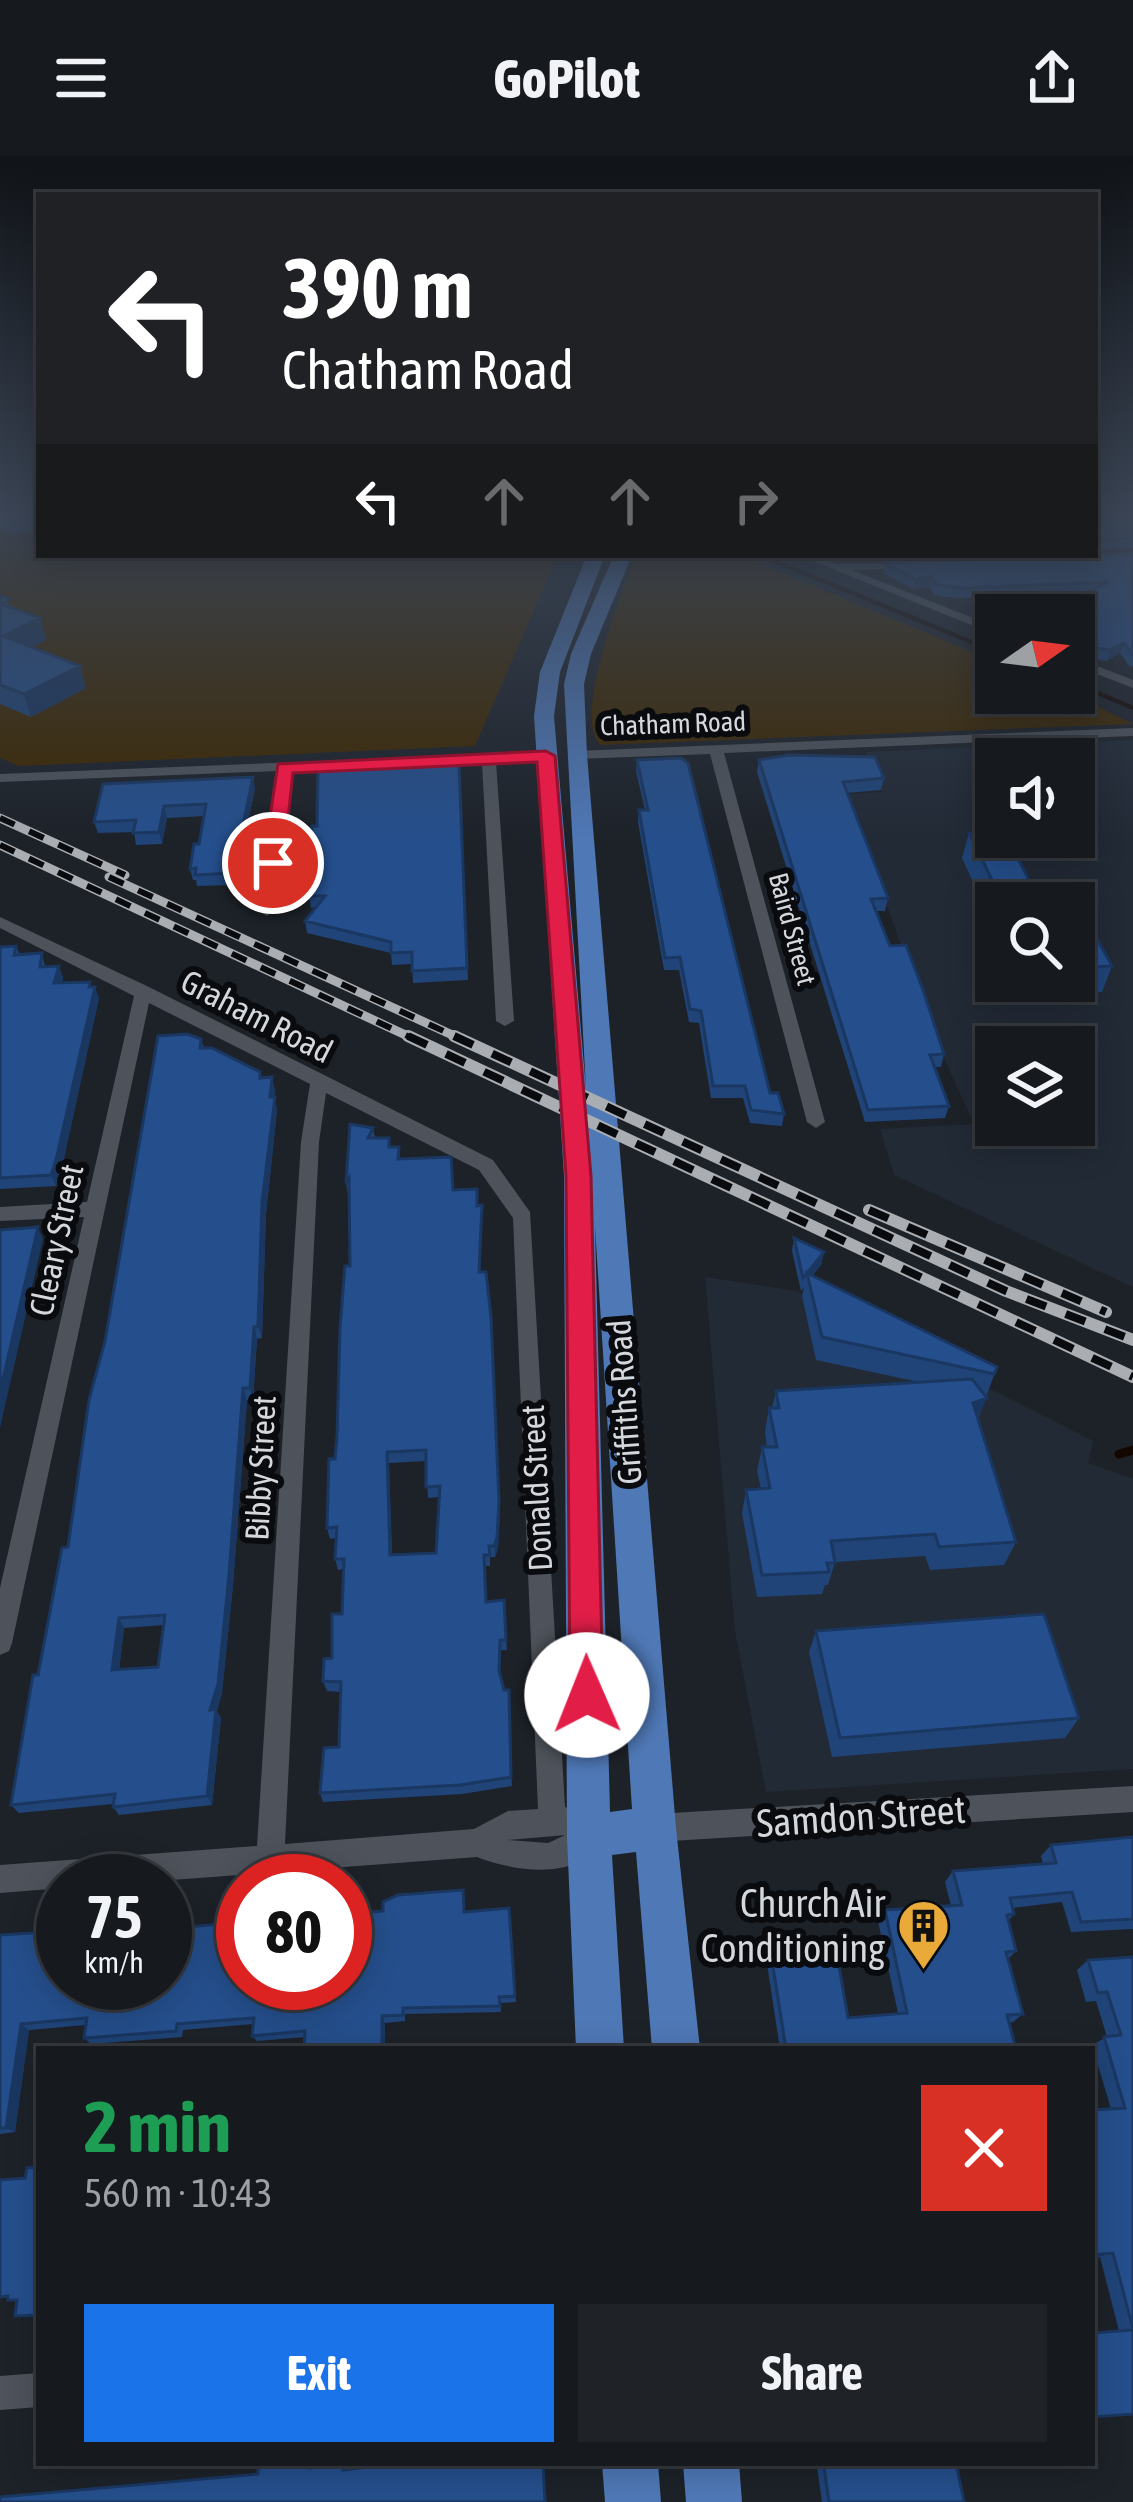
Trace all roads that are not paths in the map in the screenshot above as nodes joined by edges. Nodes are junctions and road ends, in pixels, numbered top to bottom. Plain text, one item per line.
1 (569, 622) edge
2 (594, 622) edge
3 (1095, 669) edge
4 (1133, 683) edge
5 (1133, 732) edge
6 (716, 749) junction
7 (576, 755) junction
8 (546, 756) junction
9 (489, 760) junction
10 (284, 768) junction
11 (0, 778) edge
12 (267, 911) dead end
13 (0, 922) edge
14 (143, 992) junction
15 (505, 1021) dead end
16 (319, 1082) junction
17 (817, 1123) dead end
18 (486, 1165) joint
19 (594, 1183) junction
20 (97, 1209) junction
21 (0, 1214) edge
22 (0, 1643) edge
23 (1133, 1799) edge
24 (655, 1828) junction
25 (570, 1829) junction
26 (477, 1844) junction
27 (270, 1854) edge
28 (329, 1854) edge
29 (216, 1862) edge
30 (0, 1880) edge
31 (600, 2046) edge
32 (676, 2046) edge
33 (36, 2390) edge
34 (0, 2393) edge
35 (630, 2466) edge
36 (711, 2466) edge
37 (633, 2502) edge
38 (714, 2502) edge

1 - 8 highway, Griffiths Road
2 - 7 highway, Griffiths Road
3 - 4 street
5 - 6 street, Chatham Road
6 - 7 street, Chatham Road
6 - 17 street, Baird Street
7 - 8 highway, Chatham Road
7 - 19 highway, Griffiths Road
8 - 9 street, Chatham Road
8 - 19 highway, Griffiths Road
9 - 10 street, Chatham Road
9 - 15 street
10 - 11 street, Chatham Road
10 - 12 street
13 - 14 street, Graham Road
14 - 16 street, Graham Road
14 - 20 street, Cleary Street
16 - 18 street, Graham Road
16 - 27 street, Bibby Street
18 - 25 street, Donald Street
19 - 24 highway, Griffiths Road
19 - 25 highway, Griffiths Road
20 - 21 street
20 - 22 street, Cleary Street
23 - 24 street, Samdon Street
24 - 25 highway, Samdon Street
24 - 32 highway
25 - 26 street, Samdon Street
25 - 26 street, Samdon Street
25 - 31 highway, Donald Street
26 - 28 street, Samdon Street
29 - 30 street, Samdon Street
33 - 34 street
35 - 37 highway
36 - 38 highway

